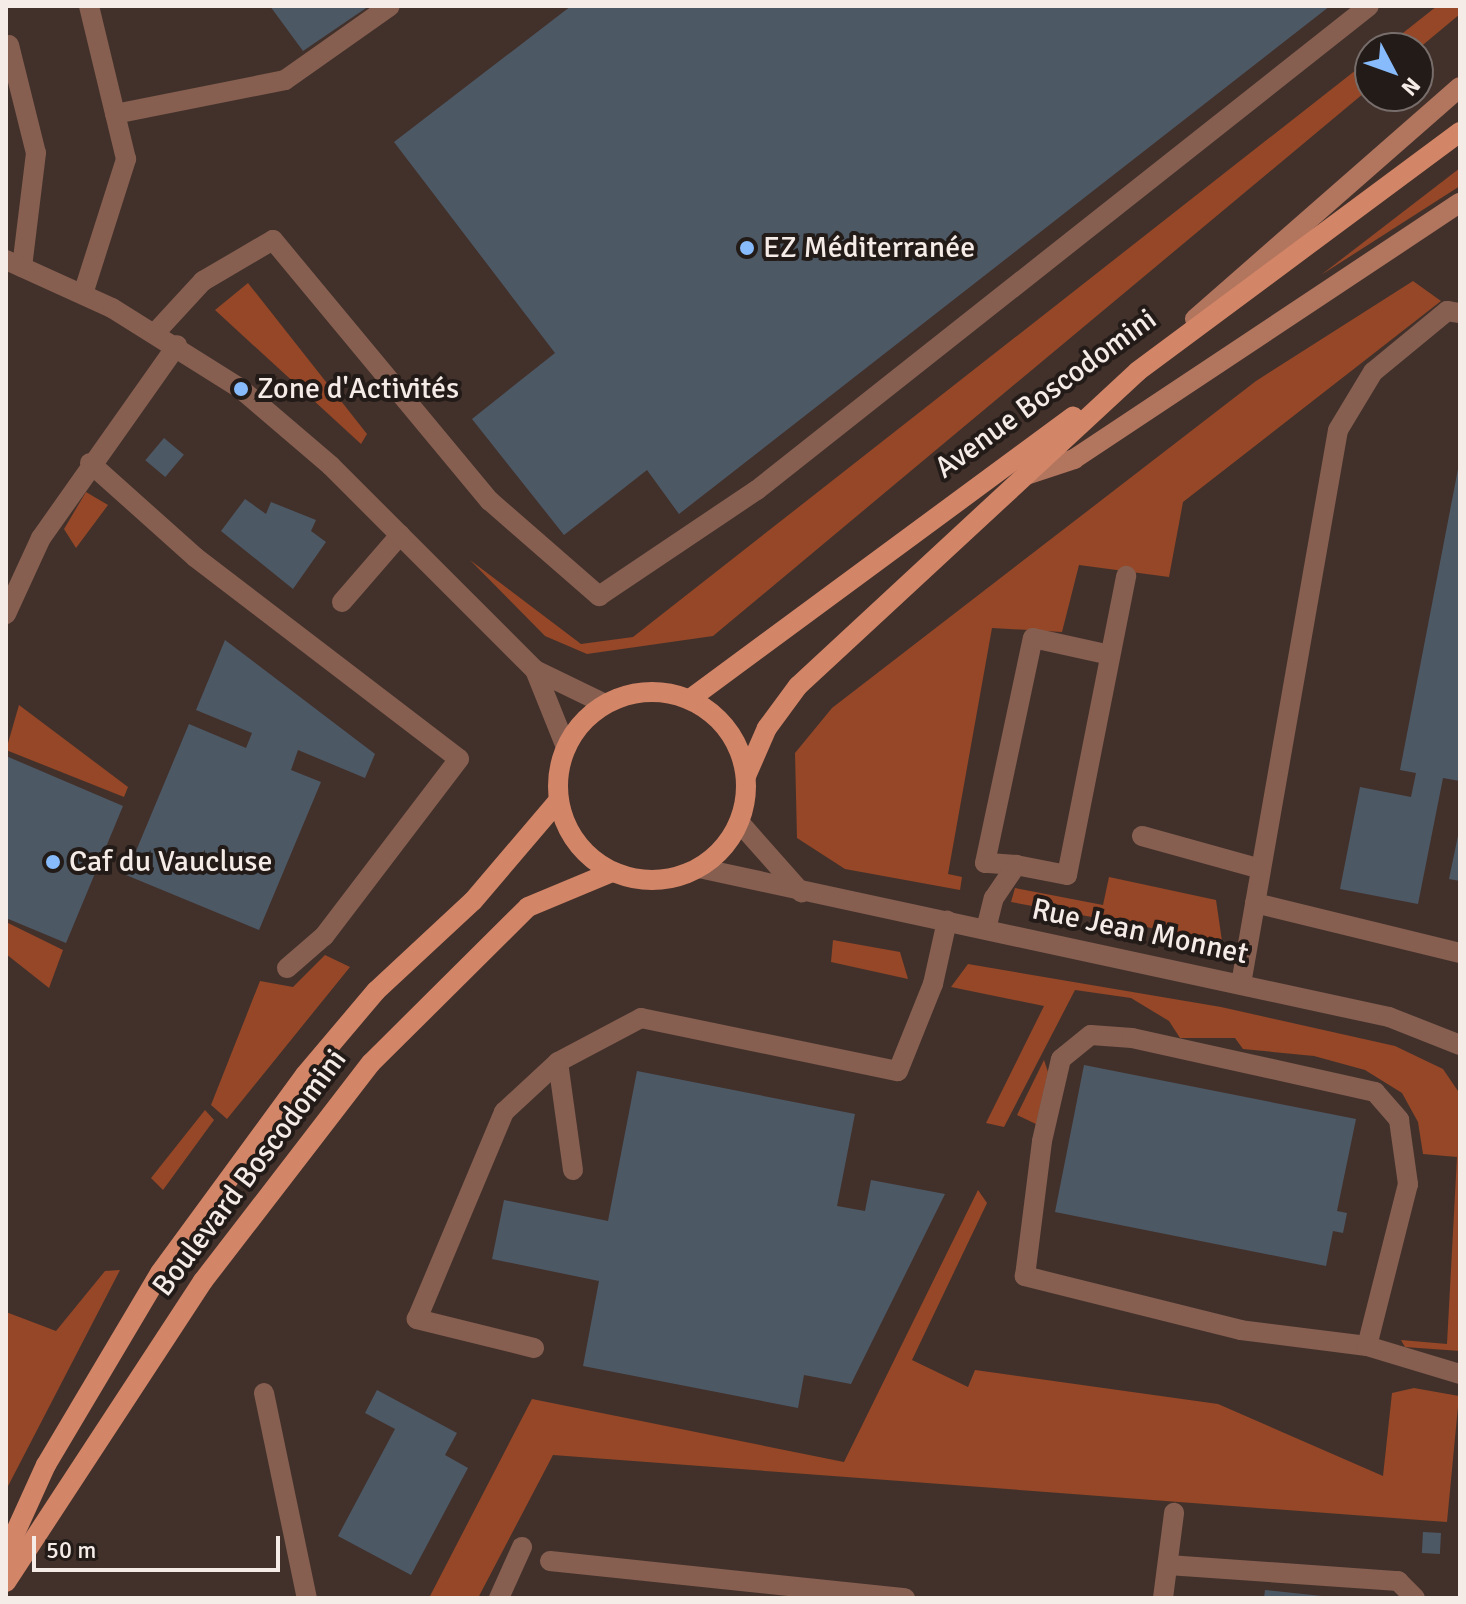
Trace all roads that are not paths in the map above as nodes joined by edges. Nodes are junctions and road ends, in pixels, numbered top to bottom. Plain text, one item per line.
1 (89, 6) edge
2 (390, 6) edge
3 (1369, 6) edge
4 (9, 45) dead end
5 (1460, 87) edge
6 (115, 114) junction
7 (1460, 132) edge
8 (1460, 203) edge
9 (14, 263) edge
10 (83, 294) junction
11 (1460, 313) edge
12 (155, 333) junction
13 (177, 345) junction
14 (1138, 371) junction
15 (90, 463) junction
16 (1026, 475) junction
17 (400, 535) junction
18 (1126, 576) dead end
19 (342, 602) dead end
20 (6, 614) edge
21 (1110, 655) junction
22 (535, 670) junction
23 (690, 699) junction
24 (605, 704) junction
25 (566, 747) junction
26 (746, 776) junction
27 (558, 801) junction
28 (739, 822) junction
29 (1142, 836) dead end
30 (1016, 865) junction
31 (699, 868) junction
32 (1261, 869) junction
33 (612, 872) junction
34 (801, 892) junction
35 (1255, 903) junction
36 (947, 921) junction
37 (986, 929) junction
38 (1460, 953) edge
39 (287, 968) dead end
40 (1241, 984) junction
41 (1458, 1038) edge
42 (558, 1062) junction
43 (573, 1170) dead end
44 (1367, 1346) junction
45 (534, 1348) dead end
46 (1460, 1374) edge
47 (264, 1393) dead end
48 (1174, 1513) dead end
49 (522, 1547) dead end
50 (6, 1553) edge
51 (550, 1561) dead end
52 (1168, 1565) junction
53 (6, 1582) edge
54 (307, 1598) edge
55 (499, 1598) edge
56 (905, 1598) edge
57 (1163, 1598) edge
58 (1415, 1598) edge

1 - 6 street
2 - 6 street
3 - 12 street
4 - 9 street
5 - 14 main road, Avenue Boscodomini
6 - 10 street
7 - 14 main road
8 - 16 main road, Avenue Boscodomini
9 - 10 street
10 - 12 street
11 - 32 street
12 - 13 street
13 - 15 street
13 - 17 street
14 - 16 main road
14 - 23 main road, Avenue Boscodomini
15 - 20 street
15 - 39 street
16 - 26 main road, Avenue Boscodomini
17 - 19 street
17 - 22 street
18 - 21 street
21 - 30 street
21 - 30 street
22 - 24 street
22 - 25 street
23 - 24 main road
23 - 26 main road
24 - 25 main road
25 - 27 main road
26 - 28 main road
27 - 33 main road
27 - 50 main road, Boulevard Boscodomini
28 - 31 main road
28 - 34 street
29 - 32 street
30 - 37 street
31 - 33 main road
31 - 34 street, Rue Jean Monnet
32 - 35 street
33 - 53 main road, Boulevard Boscodomini
34 - 36 street, Rue Jean Monnet
35 - 38 street
35 - 40 street
36 - 37 street, Rue Jean Monnet
36 - 42 street
37 - 40 street, Rue Jean Monnet
40 - 41 street, Rue Jean Monnet
42 - 43 street
42 - 45 street
44 - 44 street
44 - 46 street
47 - 54 street
48 - 52 street
49 - 55 street
51 - 56 street
52 - 57 street
52 - 58 street

